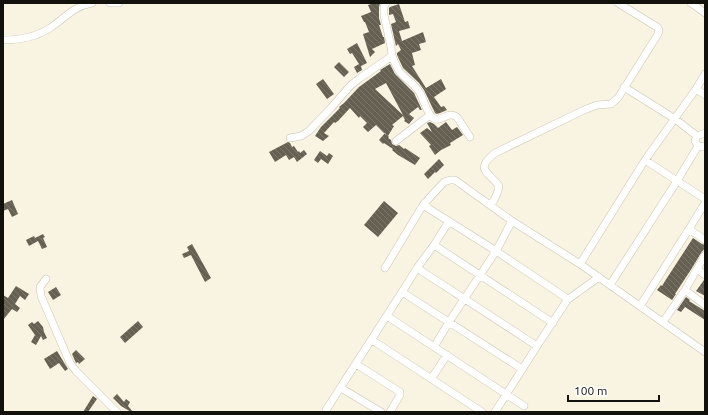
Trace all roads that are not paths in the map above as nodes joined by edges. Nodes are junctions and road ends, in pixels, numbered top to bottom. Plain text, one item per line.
1 (92, 3) edge
2 (110, 3) edge
3 (119, 3) edge
4 (386, 3) edge
5 (618, 3) edge
6 (691, 3) edge
7 (705, 12) edge
8 (3, 40) edge
9 (392, 56) junction
10 (705, 74) edge
11 (624, 87) junction
12 (696, 89) junction
13 (705, 95) edge
14 (430, 115) junction
15 (675, 119) junction
16 (705, 133) edge
17 (697, 136) junction
18 (470, 137) dead end
19 (290, 138) dead end
20 (396, 141) dead end
21 (702, 146) edge
22 (645, 160) junction
23 (677, 181) junction
24 (705, 199) edge
25 (705, 203) edge
26 (423, 205) junction
27 (491, 205) junction
28 (512, 220) junction
29 (449, 221) junction
30 (689, 229) junction
31 (705, 240) edge
32 (434, 245) junction
33 (496, 251) junction
34 (705, 255) edge
35 (580, 264) junction
36 (385, 268) dead end
37 (418, 268) junction
38 (697, 269) junction
39 (480, 275) junction
40 (705, 275) edge
41 (599, 277) junction
42 (46, 279) dead end
43 (610, 285) junction
44 (685, 290) junction
45 (402, 292) junction
46 (465, 298) junction
47 (567, 300) junction
48 (705, 305) edge
49 (640, 306) junction
50 (388, 316) junction
51 (449, 322) junction
52 (663, 322) junction
53 (553, 323) junction
54 (372, 340) junction
55 (434, 346) junction
56 (537, 346) junction
57 (705, 352) edge
58 (447, 355) junction
59 (356, 364) junction
60 (522, 369) junction
61 (431, 379) junction
62 (340, 388) junction
63 (506, 394) junction
64 (524, 406) dead end
65 (326, 410) dead end
66 (117, 412) edge
67 (381, 412) edge
68 (390, 412) edge
69 (482, 412) edge
70 (495, 412) edge

1 - 8 street
2 - 3 street
4 - 9 street
5 - 11 street
6 - 7 street
9 - 14 street
9 - 19 street
10 - 12 street
11 - 15 street
11 - 27 street
12 - 13 street
12 - 15 street
14 - 18 street
14 - 20 street
15 - 17 street
15 - 22 street
16 - 17 street
17 - 21 street
21 - 23 street
22 - 23 street
22 - 35 street
23 - 24 street
23 - 43 street
25 - 30 street
26 - 27 street
26 - 29 street
26 - 36 street
27 - 28 street
28 - 33 street
28 - 35 street
29 - 32 street
29 - 33 street
30 - 31 street
30 - 49 street
32 - 37 street
32 - 39 street
33 - 39 street
33 - 47 street
34 - 38 street
35 - 41 street
37 - 45 street
37 - 46 street
38 - 40 street
38 - 44 street
39 - 46 street
39 - 53 street
41 - 43 street
41 - 47 street
42 - 66 street
43 - 49 street
44 - 48 street
44 - 52 street
45 - 50 street
45 - 51 street
46 - 51 street
46 - 56 street
47 - 53 street
49 - 52 street
50 - 54 street
50 - 55 street
51 - 55 street
51 - 60 street
52 - 57 street
53 - 56 street
54 - 59 street
54 - 61 street
55 - 58 street
56 - 60 street
58 - 61 street
58 - 63 street
59 - 62 street
59 - 68 street
60 - 63 street
61 - 69 street
62 - 65 street
62 - 67 street
63 - 64 street
63 - 70 street

